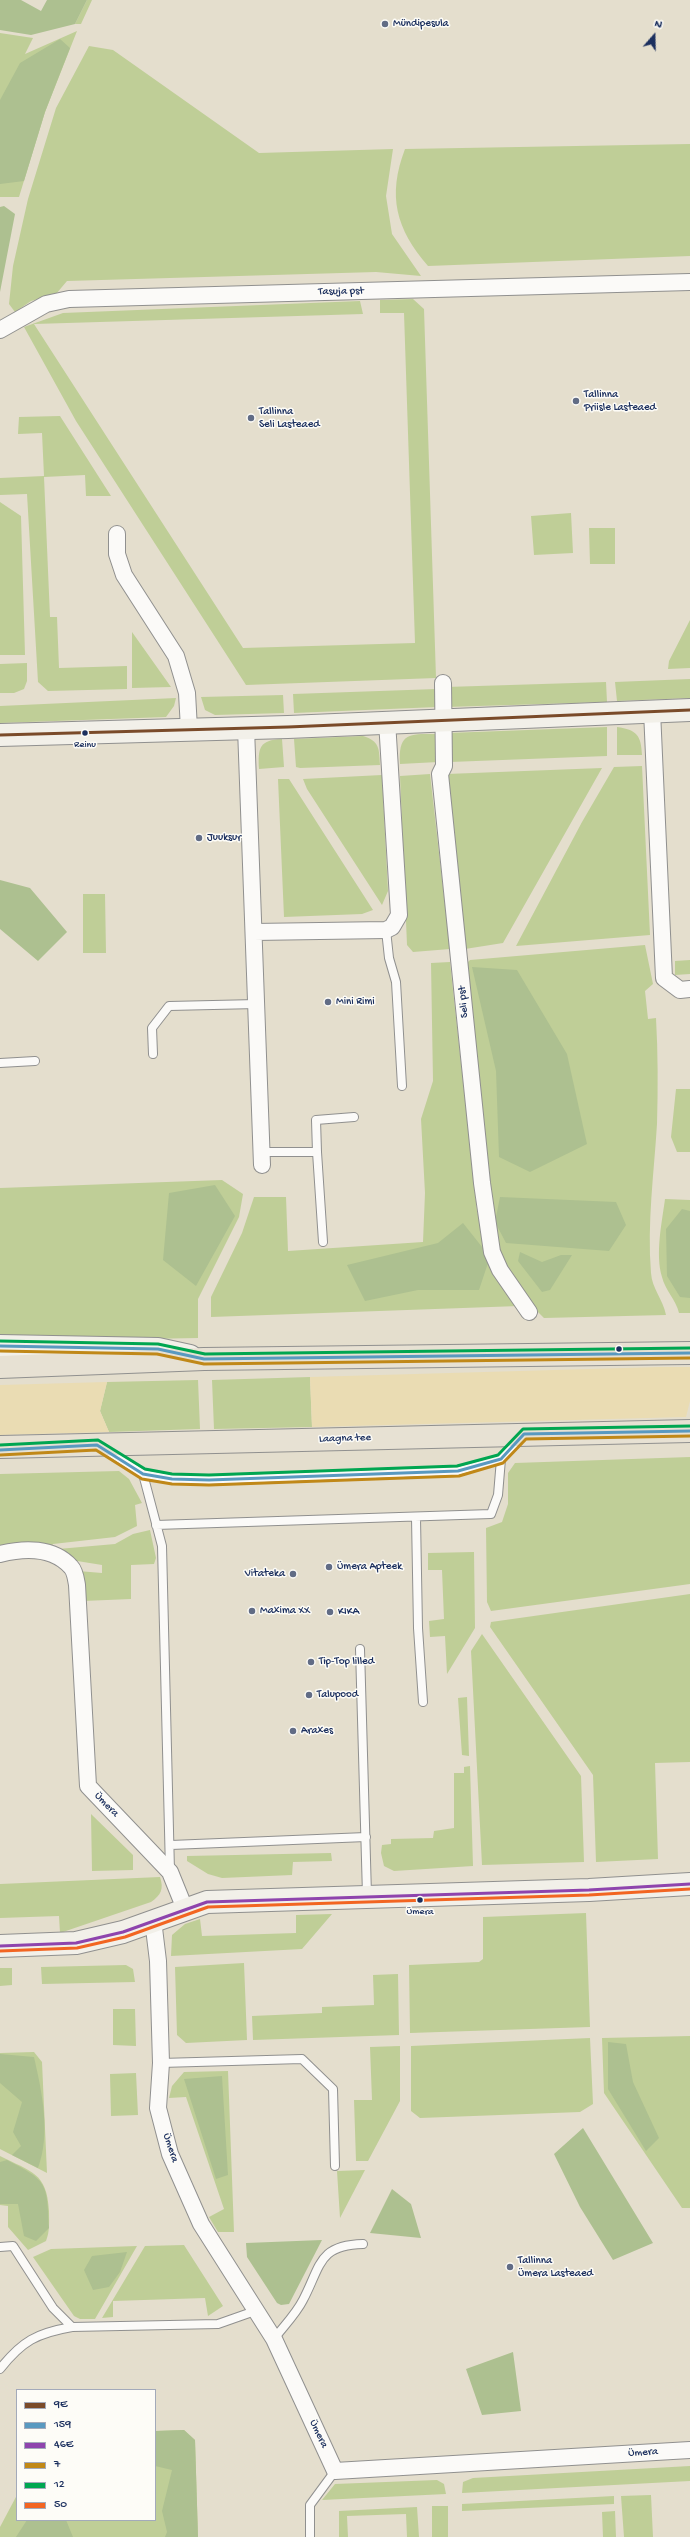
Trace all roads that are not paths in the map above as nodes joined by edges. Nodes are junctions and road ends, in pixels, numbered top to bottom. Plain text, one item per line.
1 (690, 282) edge
2 (0, 330) edge
3 (117, 534) dead end
4 (443, 684) dead end
5 (690, 710) edge
6 (652, 711) junction
7 (442, 719) junction
8 (387, 721) junction
9 (246, 728) junction
10 (189, 729) junction
11 (0, 736) edge
12 (386, 930) junction
13 (254, 932) junction
14 (690, 989) edge
15 (256, 1004) junction
16 (153, 1054) dead end
17 (35, 1061) dead end
18 (0, 1063) edge
19 (402, 1086) dead end
20 (354, 1117) dead end
21 (317, 1152) junction
22 (262, 1159) joint
23 (322, 1242) dead end
24 (528, 1312) dead end
25 (0, 1346) edge
26 (690, 1353) edge
27 (204, 1359) junction
28 (0, 1367) edge
29 (690, 1431) edge
30 (524, 1434) junction
31 (97, 1445) junction
32 (6, 1448) edge
33 (501, 1459) junction
34 (143, 1474) junction
35 (416, 1518) junction
36 (156, 1525) junction
37 (0, 1554) edge
38 (360, 1649) dead end
39 (423, 1702) dead end
40 (366, 1837) junction
41 (171, 1845) junction
42 (170, 1872) junction
43 (690, 1884) edge
44 (368, 1895) junction
45 (185, 1909) junction
46 (153, 1920) junction
47 (0, 1946) edge
48 (161, 2063) junction
49 (335, 2166) dead end
50 (363, 2244) dead end
51 (0, 2246) edge
52 (255, 2310) junction
53 (72, 2327) junction
54 (274, 2339) junction
55 (0, 2369) edge
56 (690, 2450) edge
57 (336, 2471) junction
58 (310, 2537) edge

1 - 2 street, Tasuja pst
3 - 10 street
4 - 7 street, Seli pst
5 - 6 street
6 - 7 street
6 - 14 street
7 - 8 street
7 - 24 street, Seli pst
8 - 9 street
8 - 12 street
9 - 10 street
9 - 13 street
10 - 11 street
12 - 13 street
12 - 19 lane
13 - 15 street
15 - 16 lane
15 - 22 street
17 - 18 lane
20 - 21 lane
21 - 22 lane
21 - 23 lane
25 - 27 street
26 - 27 main road
27 - 28 main road
29 - 30 main road, Laagna tee
30 - 31 main road, Laagna tee
30 - 33 lane
31 - 32 main road, Laagna tee
31 - 34 lane
33 - 34 lane
33 - 35 lane
34 - 36 lane
35 - 36 lane
35 - 39 lane
36 - 41 lane
37 - 42 street, Ümera
38 - 40 lane
40 - 41 lane
40 - 44 lane
41 - 42 lane
42 - 45 street, Ümera
43 - 44 street
44 - 45 street
45 - 46 street
46 - 47 street
46 - 48 street, Ümera
48 - 49 lane
48 - 52 street, Ümera
50 - 54 lane
51 - 53 lane
52 - 53 lane
52 - 54 street, Ümera
53 - 55 lane
54 - 57 street, Ümera
56 - 57 street, Ümera
57 - 58 lane

